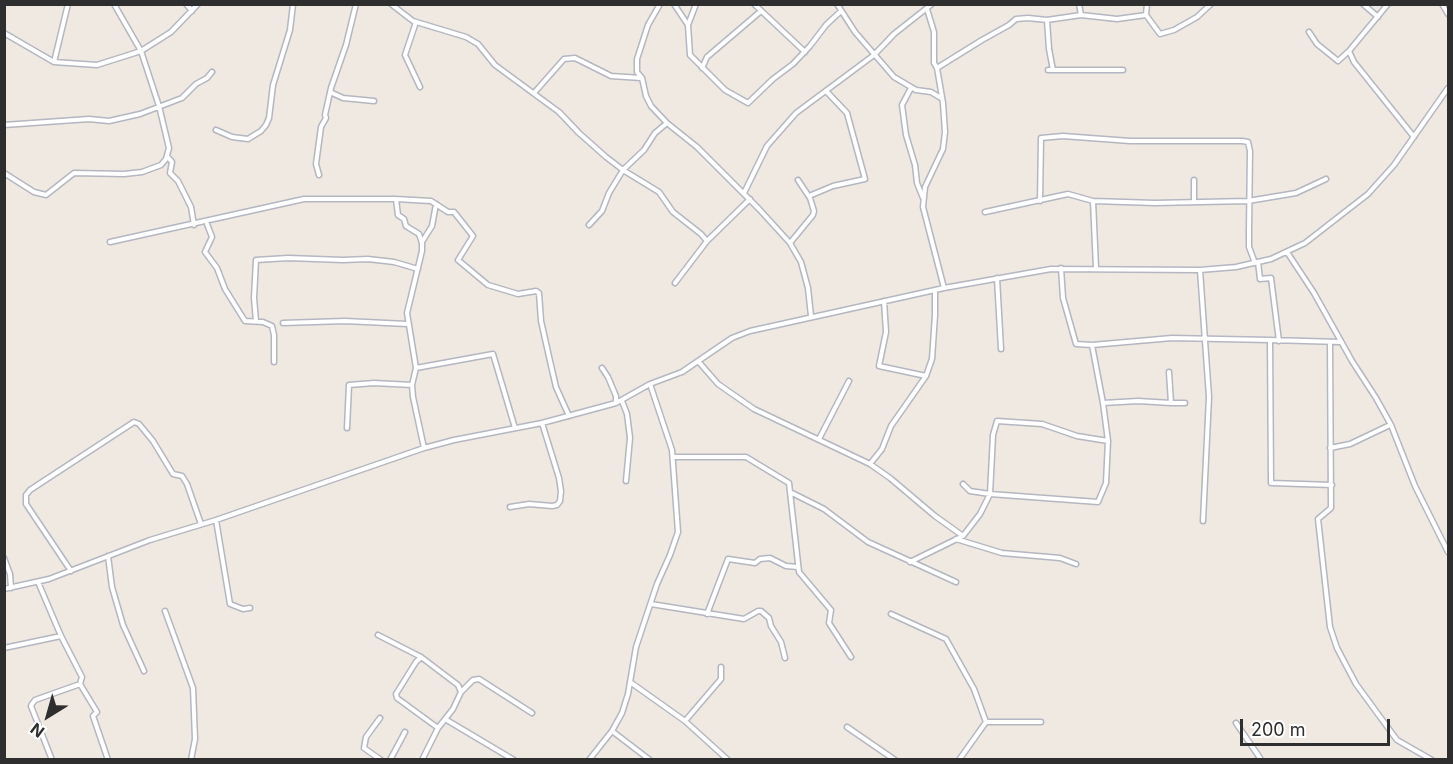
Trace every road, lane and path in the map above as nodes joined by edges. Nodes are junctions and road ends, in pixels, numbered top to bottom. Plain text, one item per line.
1 (68, 4) edge
2 (114, 4) edge
3 (186, 4) edge
4 (198, 4) edge
5 (293, 4) edge
6 (356, 4) edge
7 (391, 4) edge
8 (660, 4) edge
9 (674, 4) edge
10 (696, 4) edge
11 (754, 4) edge
12 (932, 4) edge
13 (1079, 4) edge
14 (1147, 4) edge
15 (1211, 4) edge
16 (1362, 4) edge
17 (1388, 4) edge
18 (1442, 4) edge
19 (838, 5) edge
20 (927, 9) junction
21 (841, 10) junction
22 (192, 11) junction
23 (761, 11) junction
24 (1449, 14) edge
25 (1081, 15) junction
26 (1146, 15) junction
27 (1378, 17) junction
28 (1047, 20) junction
29 (416, 22) junction
30 (687, 25) junction
31 (1309, 32) dead end
32 (4, 33) edge
33 (141, 51) junction
34 (1349, 51) junction
35 (805, 52) junction
36 (874, 55) junction
37 (54, 62) junction
38 (702, 68) junction
39 (937, 68) junction
40 (1123, 70) dead end
41 (212, 72) dead end
42 (642, 78) junction
43 (420, 87) dead end
44 (1449, 87) edge
45 (911, 88) junction
46 (826, 91) junction
47 (330, 92) junction
48 (534, 93) junction
49 (374, 101) dead end
50 (944, 103) junction
51 (159, 106) junction
52 (668, 123) junction
53 (4, 125) edge
54 (216, 130) dead end
55 (1414, 137) junction
56 (167, 156) junction
57 (623, 170) junction
58 (4, 173) edge
59 (319, 175) dead end
60 (1326, 179) dead end
61 (798, 180) dead end
62 (1194, 180) dead end
63 (744, 193) junction
64 (809, 196) junction
65 (923, 198) junction
66 (396, 199) junction
67 (750, 199) junction
68 (1040, 201) junction
69 (1093, 201) junction
70 (1194, 201) junction
71 (1248, 201) junction
72 (436, 204) junction
73 (985, 212) dead end
74 (207, 224) dead end
75 (194, 225) junction
76 (589, 225) dead end
77 (707, 241) junction
78 (110, 242) dead end
79 (422, 243) junction
80 (790, 243) junction
81 (1287, 252) junction
82 (1256, 263) junction
83 (1061, 268) junction
84 (1096, 268) junction
85 (418, 269) junction
86 (1200, 270) junction
87 (997, 278) junction
88 (675, 284) dead end
89 (944, 288) junction
90 (935, 290) junction
91 (884, 301) junction
92 (811, 316) junction
93 (256, 321) junction
94 (284, 323) dead end
95 (407, 324) junction
96 (1206, 339) junction
97 (1270, 340) junction
98 (1279, 341) junction
99 (1329, 342) junction
100 (1341, 342) junction
101 (1092, 345) junction
102 (1001, 349) dead end
103 (274, 362) dead end
104 (698, 362) junction
105 (416, 368) junction
106 (602, 368) dead end
107 (1169, 372) dead end
108 (926, 376) junction
109 (849, 381) dead end
110 (650, 384) junction
111 (412, 385) junction
112 (622, 401) junction
113 (616, 403) junction
114 (1103, 403) junction
115 (1171, 403) junction
116 (1185, 403) dead end
117 (569, 416) junction
118 (542, 423) junction
119 (1391, 425) junction
120 (347, 428) dead end
121 (515, 428) junction
122 (819, 439) junction
123 (1108, 441) junction
124 (424, 448) junction
125 (1330, 448) junction
126 (673, 457) junction
127 (870, 464) junction
128 (626, 481) dead end
129 (963, 484) dead end
130 (1332, 485) junction
131 (790, 492) junction
132 (990, 494) junction
133 (510, 507) dead end
134 (216, 520) junction
135 (1203, 521) dead end
136 (201, 524) junction
137 (963, 536) junction
138 (956, 539) junction
139 (1449, 552) edge
140 (108, 556) junction
141 (4, 558) edge
142 (910, 562) junction
143 (1077, 564) dead end
144 (798, 567) junction
145 (71, 571) junction
146 (38, 582) junction
147 (956, 582) dead end
148 (11, 588) junction
149 (4, 589) edge
150 (651, 604) junction
151 (250, 608) dead end
152 (165, 611) dead end
153 (707, 614) junction
154 (891, 614) dead end
155 (378, 635) dead end
156 (61, 636) junction
157 (4, 648) edge
158 (421, 657) junction
159 (851, 657) dead end
160 (785, 658) dead end
161 (721, 667) dead end
162 (144, 671) dead end
163 (630, 682) junction
164 (81, 684) junction
165 (461, 692) junction
166 (532, 713) dead end
167 (380, 718) dead end
168 (444, 719) junction
169 (685, 721) junction
170 (986, 722) junction
171 (1041, 722) dead end
172 (1236, 723) dead end
173 (847, 727) dead end
174 (438, 728) junction
175 (405, 732) dead end
176 (612, 732) junction
177 (52, 759) edge
178 (108, 759) edge
179 (191, 759) edge
180 (381, 759) edge
181 (390, 759) edge
182 (422, 759) edge
183 (514, 759) edge
184 (589, 759) edge
185 (650, 759) edge
186 (729, 759) edge
187 (895, 759) edge
188 (959, 759) edge
189 (1257, 759) edge
190 (1432, 759) edge

1 - 37 street
2 - 33 street
3 - 22 street
4 - 22 street
5 - 54 street
6 - 47 street
7 - 29 street
8 - 42 street
9 - 30 street
10 - 30 street
11 - 23 street
12 - 20 street
13 - 25 street
14 - 26 street
15 - 26 street
16 - 27 street
17 - 27 street
18 - 24 street
19 - 21 street
20 - 36 street
20 - 39 street
21 - 35 street
21 - 36 street
22 - 33 street
23 - 35 street
23 - 38 street
25 - 26 street
25 - 28 street
27 - 34 street
28 - 39 street
28 - 40 street
29 - 43 street
29 - 48 street
30 - 38 street
31 - 34 street
32 - 37 street
33 - 37 street
33 - 51 street
34 - 55 street
35 - 38 street
36 - 45 street
36 - 46 street
39 - 50 street
41 - 51 street
42 - 48 street
42 - 52 street
44 - 55 street
45 - 50 street
45 - 65 street
46 - 63 street
46 - 64 street
47 - 49 street
47 - 59 street
48 - 57 street
50 - 65 street
51 - 53 street
51 - 56 street
52 - 57 street
52 - 63 street
55 - 81 street
56 - 58 street
56 - 75 street
57 - 76 street
57 - 77 street
60 - 71 street
61 - 64 street
62 - 70 street
63 - 67 street
64 - 80 street
65 - 89 street
66 - 72 street
66 - 75 street
66 - 79 street
67 - 77 street
67 - 80 street
68 - 69 street
68 - 71 street
68 - 73 street
69 - 70 street
69 - 84 street
70 - 71 street
71 - 82 street
72 - 79 street
72 - 117 street
74 - 93 street
75 - 78 street
77 - 88 street
79 - 85 street
80 - 92 street
81 - 82 street
81 - 100 street
82 - 86 street
82 - 98 street
83 - 84 street
83 - 87 street
83 - 101 street
84 - 86 street
85 - 93 street
85 - 95 street
86 - 96 street
87 - 89 street
87 - 102 street
89 - 90 street
90 - 91 street
90 - 108 street
91 - 92 street
91 - 108 street
92 - 104 street
93 - 103 street
94 - 95 street
95 - 105 street
96 - 97 street
96 - 101 street
96 - 135 street
97 - 98 street
97 - 130 street
98 - 99 street
99 - 100 street
99 - 125 street
100 - 119 street
101 - 114 street
104 - 110 street
104 - 122 street
105 - 111 street
105 - 121 street
106 - 113 street
107 - 115 street
108 - 127 street
109 - 122 street
110 - 112 street
110 - 126 street
111 - 120 street
111 - 124 street
112 - 113 street
112 - 128 street
113 - 117 street
114 - 115 street
114 - 123 street
115 - 116 street
117 - 118 street
118 - 121 street
118 - 133 street
119 - 125 street
119 - 139 street
121 - 124 street
122 - 127 street
123 - 132 street
123 - 132 street
124 - 134 street
125 - 130 street
126 - 131 street
126 - 150 street
127 - 137 street
129 - 132 street
130 - 190 street
131 - 142 street
131 - 144 street
132 - 137 street
134 - 136 street
134 - 151 street
136 - 140 street
136 - 145 street
137 - 138 street
138 - 142 street
138 - 143 street
140 - 145 street
140 - 162 street
141 - 148 street
142 - 147 street
144 - 153 street
144 - 159 street
145 - 146 street
146 - 148 street
146 - 156 street
148 - 149 street
150 - 153 street
150 - 163 street
152 - 179 street
153 - 160 street
154 - 170 street
155 - 158 street
156 - 157 street
156 - 164 street
158 - 165 street
158 - 174 street
161 - 169 street
163 - 169 street
163 - 176 street
164 - 177 street
164 - 178 street
165 - 166 street
165 - 168 street
167 - 180 street
168 - 174 street
168 - 183 street
169 - 186 street
170 - 171 street
170 - 188 street
172 - 189 street
173 - 187 street
174 - 182 street
175 - 181 street
176 - 184 street
176 - 185 street

